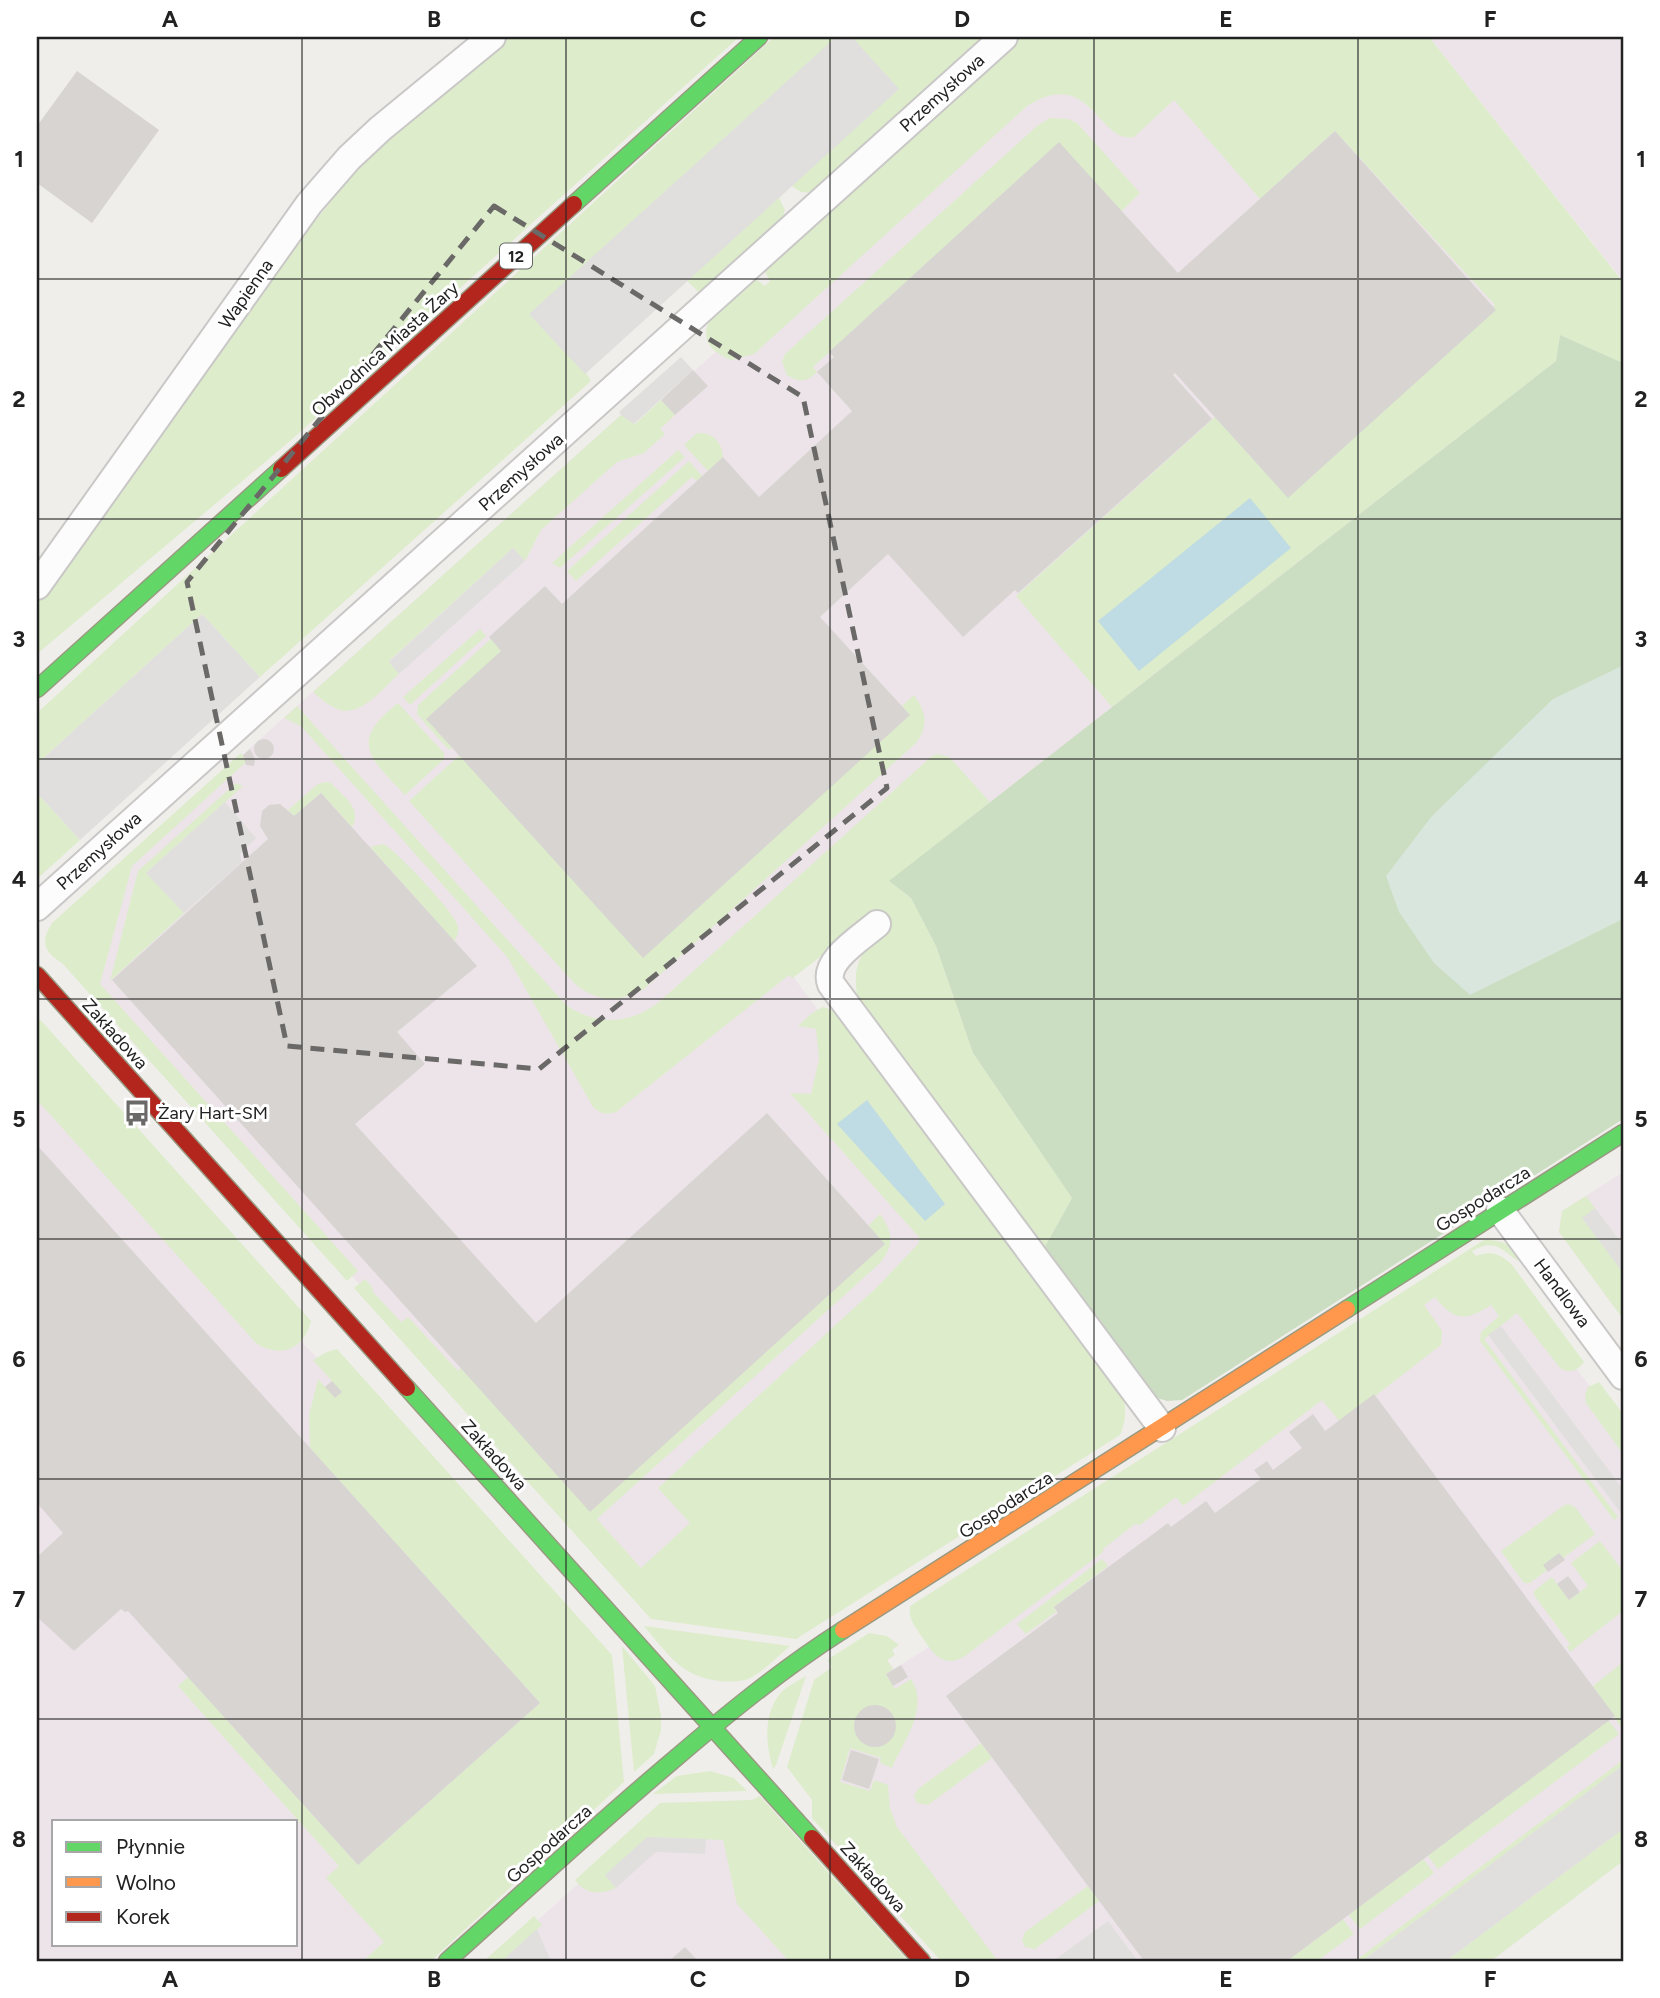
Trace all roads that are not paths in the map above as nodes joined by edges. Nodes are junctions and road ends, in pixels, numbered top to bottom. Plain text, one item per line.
1 (492, 37) edge
2 (759, 37) edge
3 (1004, 37) edge
4 (37, 586) edge
5 (37, 690) edge
6 (37, 906) edge
7 (877, 925) dead end
8 (37, 975) edge
9 (1623, 1133) edge
10 (1500, 1210) junction
11 (1623, 1376) edge
12 (1162, 1428) junction
13 (712, 1727) junction
14 (447, 1961) edge
15 (922, 1961) edge

1 - 4 street, Wapienna
2 - 5 street, Obwodnica Miasta Żary / 12
3 - 6 street, Przemysłowa
7 - 12 street
8 - 13 street, Zakładowa
9 - 10 street, Gospodarcza
10 - 11 street, Handlowa
10 - 12 street, Gospodarcza
12 - 13 street, Gospodarcza
13 - 14 street, Gospodarcza
13 - 15 street, Zakładowa

